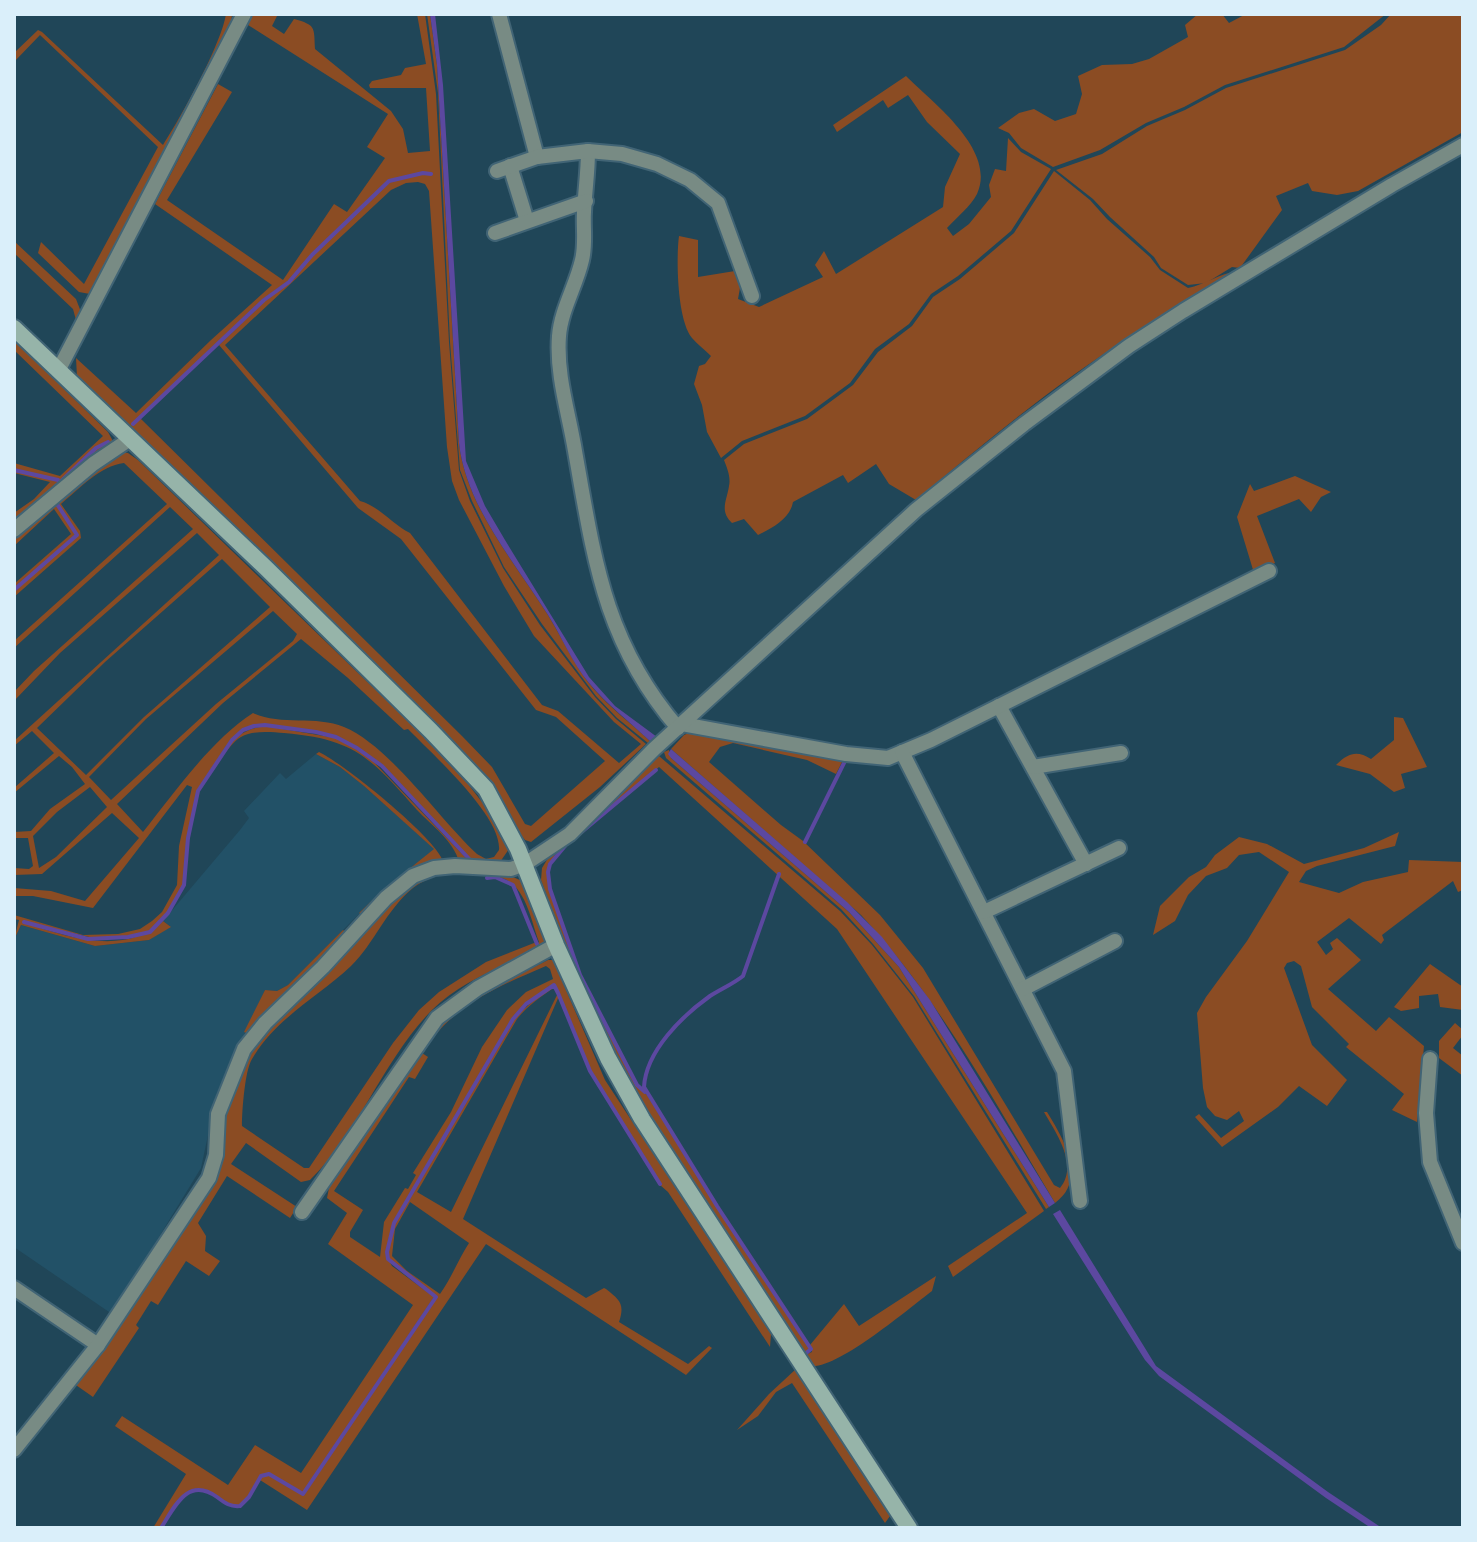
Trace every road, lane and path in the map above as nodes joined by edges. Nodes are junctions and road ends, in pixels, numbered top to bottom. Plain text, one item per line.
1 (244, 14) edge
2 (499, 14) edge
3 (1463, 145) edge
4 (588, 151) junction
5 (537, 157) junction
6 (586, 201) junction
7 (527, 221) junction
8 (495, 233) dead end
9 (752, 296) dead end
10 (14, 328) edge
11 (58, 371) junction
12 (130, 439) junction
13 (14, 530) edge
14 (1269, 571) dead end
15 (999, 706) junction
16 (680, 726) junction
17 (902, 752) junction
18 (1121, 753) dead end
19 (1033, 767) junction
20 (1119, 848) dead end
21 (525, 864) junction
22 (1086, 864) junction
23 (984, 912) junction
24 (1115, 941) dead end
25 (556, 945) junction
26 (1023, 989) junction
27 (1430, 1059) dead end
28 (1080, 1201) dead end
29 (302, 1212) dead end
30 (1463, 1243) edge
31 (14, 1288) edge
32 (98, 1345) junction
33 (14, 1450) edge
34 (909, 1528) edge

1 - 11 street
2 - 5 street
3 - 16 street
4 - 5 street
4 - 6 street
4 - 9 street
5 - 7 street
6 - 7 street
6 - 16 street
7 - 8 street
10 - 11 main road
11 - 12 main road
12 - 13 street
12 - 21 main road
14 - 15 street
15 - 17 street
15 - 19 street
16 - 17 street
16 - 21 street
17 - 23 street
18 - 19 street
19 - 22 street
20 - 22 street
21 - 25 main road
21 - 32 street
22 - 23 street
23 - 26 street
24 - 26 street
25 - 29 street
25 - 34 main road
26 - 28 street
27 - 30 street
31 - 32 street
32 - 33 street

